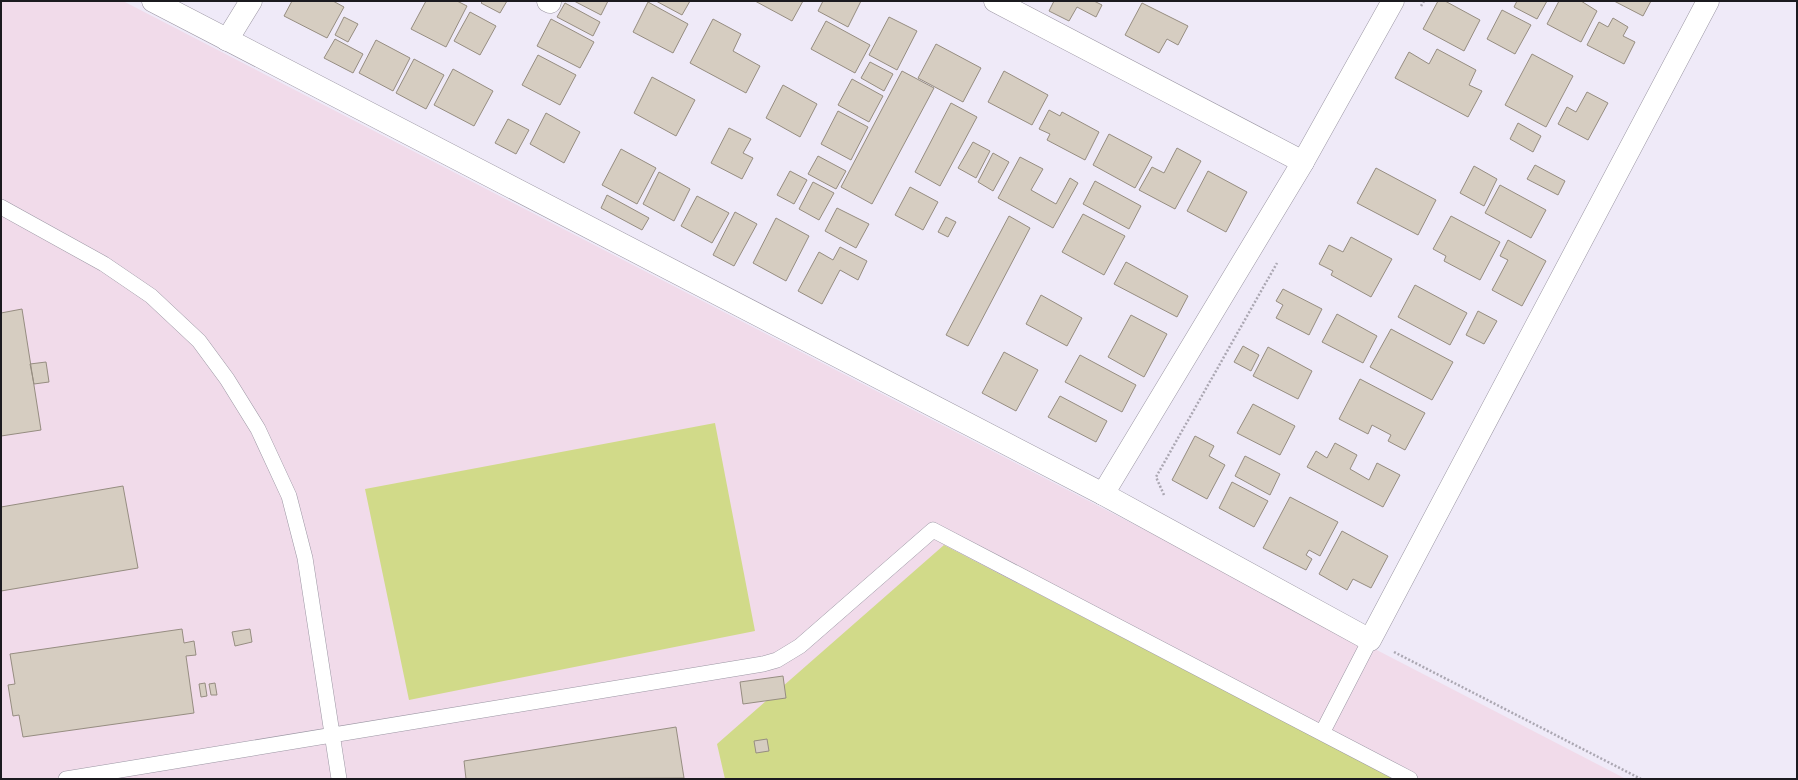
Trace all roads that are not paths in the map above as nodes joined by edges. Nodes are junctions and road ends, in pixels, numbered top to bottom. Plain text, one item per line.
1 (153, 1) edge
2 (251, 1) edge
3 (995, 1) edge
4 (1393, 1) edge
5 (1708, 1) edge
6 (227, 40) junction
7 (1303, 162) junction
8 (1, 207) edge
9 (1103, 494) junction
10 (1370, 640) junction
11 (1322, 733) junction
12 (332, 735) junction
13 (66, 779) edge
14 (339, 779) edge
15 (1410, 779) edge

1 - 6 street
2 - 6 street
3 - 7 street
4 - 7 street
5 - 10 street
6 - 9 street
7 - 9 street
8 - 12 lane
9 - 10 street
10 - 11 lane
11 - 12 lane
11 - 15 lane
12 - 13 lane
12 - 14 lane

